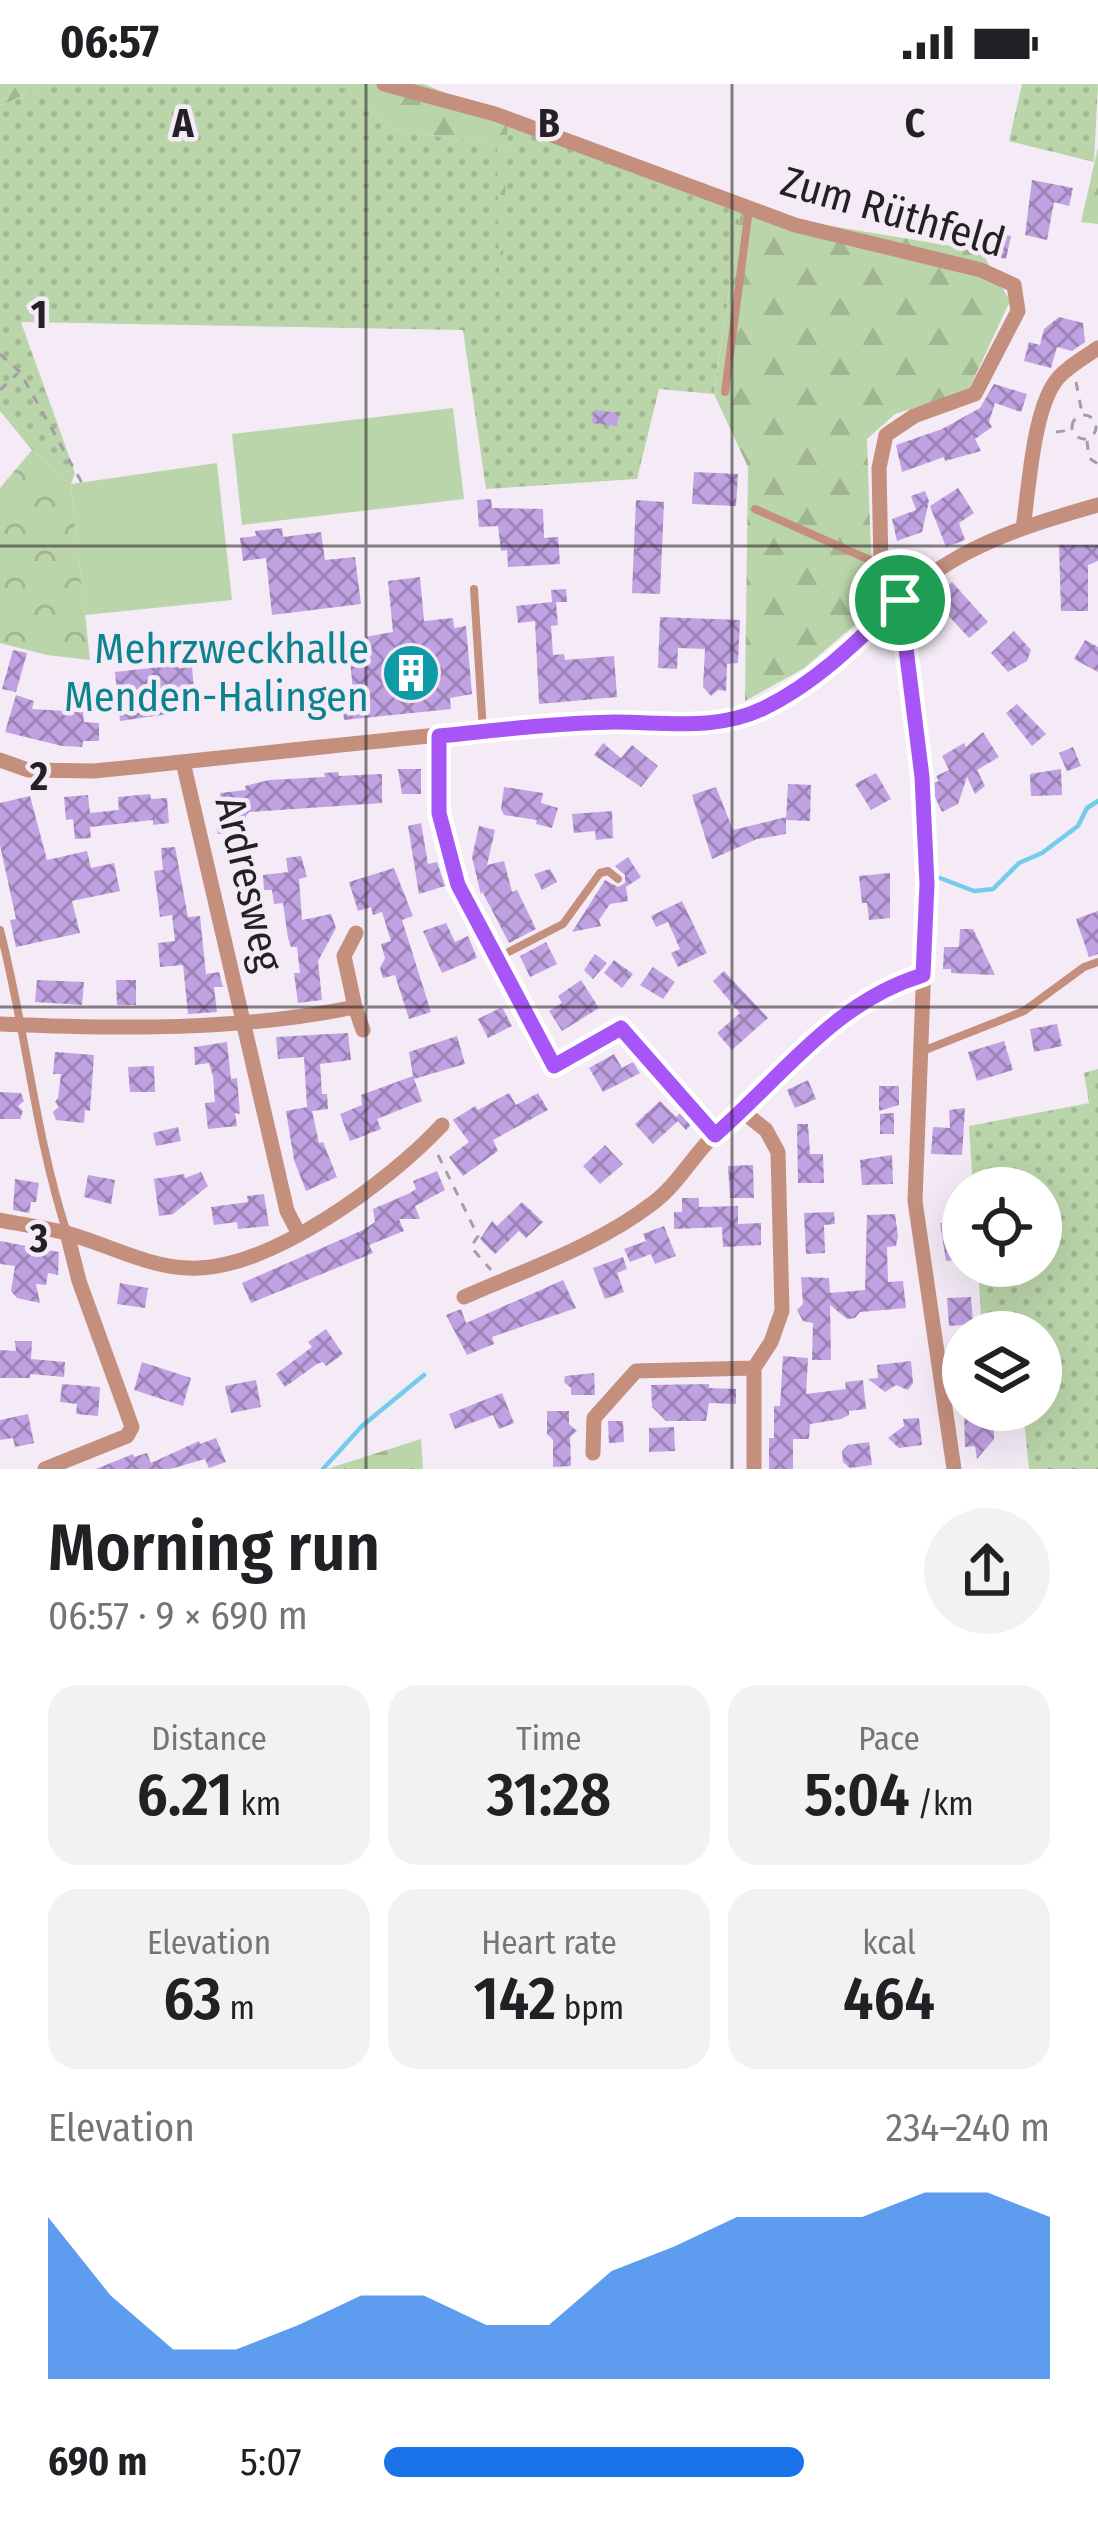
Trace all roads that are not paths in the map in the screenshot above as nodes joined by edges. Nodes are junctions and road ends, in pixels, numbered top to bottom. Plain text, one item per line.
1 (384, 84) edge
2 (749, 208) junction
3 (1098, 348) edge
4 (724, 392) dead end
5 (1098, 505) edge
6 (754, 509) dead end
7 (1023, 528) junction
8 (881, 565) junction
9 (475, 589) dead end
10 (900, 600) junction
11 (483, 731) junction
12 (439, 736) junction
13 (0, 760) edge
14 (183, 763) junction
15 (618, 879) dead end
16 (0, 930) edge
17 (356, 933) dead end
18 (495, 959) junction
19 (1098, 962) edge
20 (923, 975) junction
21 (356, 1007) junction
22 (245, 1022) junction
23 (9, 1024) edge
24 (363, 1030) dead end
25 (920, 1052) junction
26 (664, 1080) road end
27 (742, 1111) junction
28 (442, 1125) dead end
29 (0, 1220) edge
30 (67, 1233) junction
31 (299, 1234) junction
32 (464, 1297) dead end
33 (754, 1368) junction
34 (593, 1453) dead end
35 (45, 1469) edge
36 (754, 1469) edge
37 (954, 1469) edge

1 - 2 street, Zum Rüthfeld
2 - 4 lane
2 - 8 street, Zum Rüthfeld
3 - 7 street
5 - 7 street
6 - 8 lane
7 - 10 street
8 - 10 street, Zum Rüthfeld
9 - 11 lane
10 - 11 street
10 - 20 street
11 - 12 street
12 - 14 street
12 - 18 street
13 - 14 street
14 - 22 street, Ardresweg
15 - 18 lane
16 - 23 lane
17 - 21 street, Ardresweg
18 - 26 street
19 - 25 lane
20 - 25 street
20 - 27 street
21 - 22 street, Ardresweg
21 - 24 street, Ardresweg
22 - 23 street
22 - 31 street, Ardresweg
23 - 30 lane
25 - 37 street
27 - 32 street
27 - 33 street
28 - 31 street
29 - 30 street
30 - 31 street
30 - 35 street
33 - 34 street
33 - 36 street

